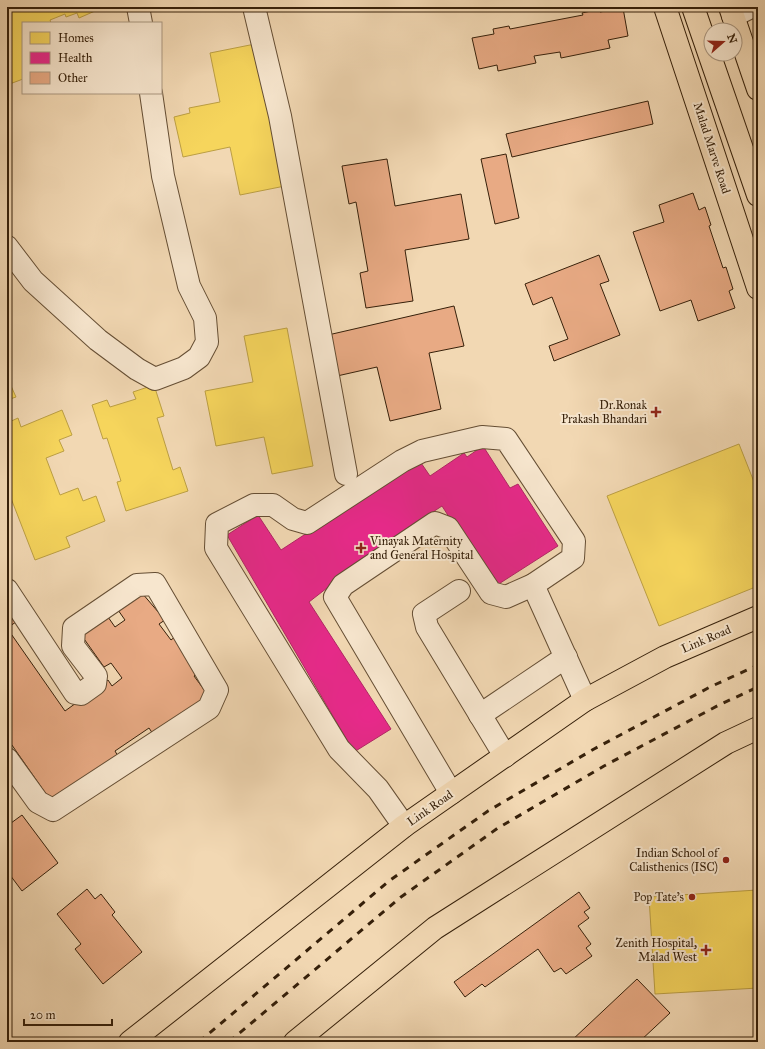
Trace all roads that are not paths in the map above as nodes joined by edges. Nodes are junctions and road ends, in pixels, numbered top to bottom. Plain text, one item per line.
1 (138, 7) edge
2 (254, 7) edge
3 (665, 7) edge
4 (694, 7) edge
5 (738, 10) edge
6 (141, 22) edge
7 (758, 89) edge
8 (151, 94) edge
9 (758, 195) edge
10 (7, 247) edge
11 (758, 288) edge
12 (346, 474) dead end
13 (533, 585) junction
14 (7, 590) edge
15 (459, 591) dead end
16 (758, 617) edge
17 (566, 657) junction
18 (586, 700) junction
19 (480, 715) junction
20 (758, 728) edge
21 (505, 756) junction
22 (7, 759) edge
23 (451, 793) junction
24 (404, 826) junction
25 (130, 1042) edge
26 (295, 1042) edge

1 - 6 street
2 - 12 street
3 - 11 main road, Malad Marve Road
4 - 9 main road
5 - 7 main road
8 - 10 street
13 - 17 street
13 - 23 street
13 - 24 street
14 - 22 street
15 - 19 street
16 - 18 main road, Link Road
17 - 18 street
17 - 19 street
18 - 21 main road, Link Road
19 - 21 street
20 - 26 main road
21 - 23 main road, Link Road
23 - 24 main road, Link Road
24 - 25 main road, Link Road

